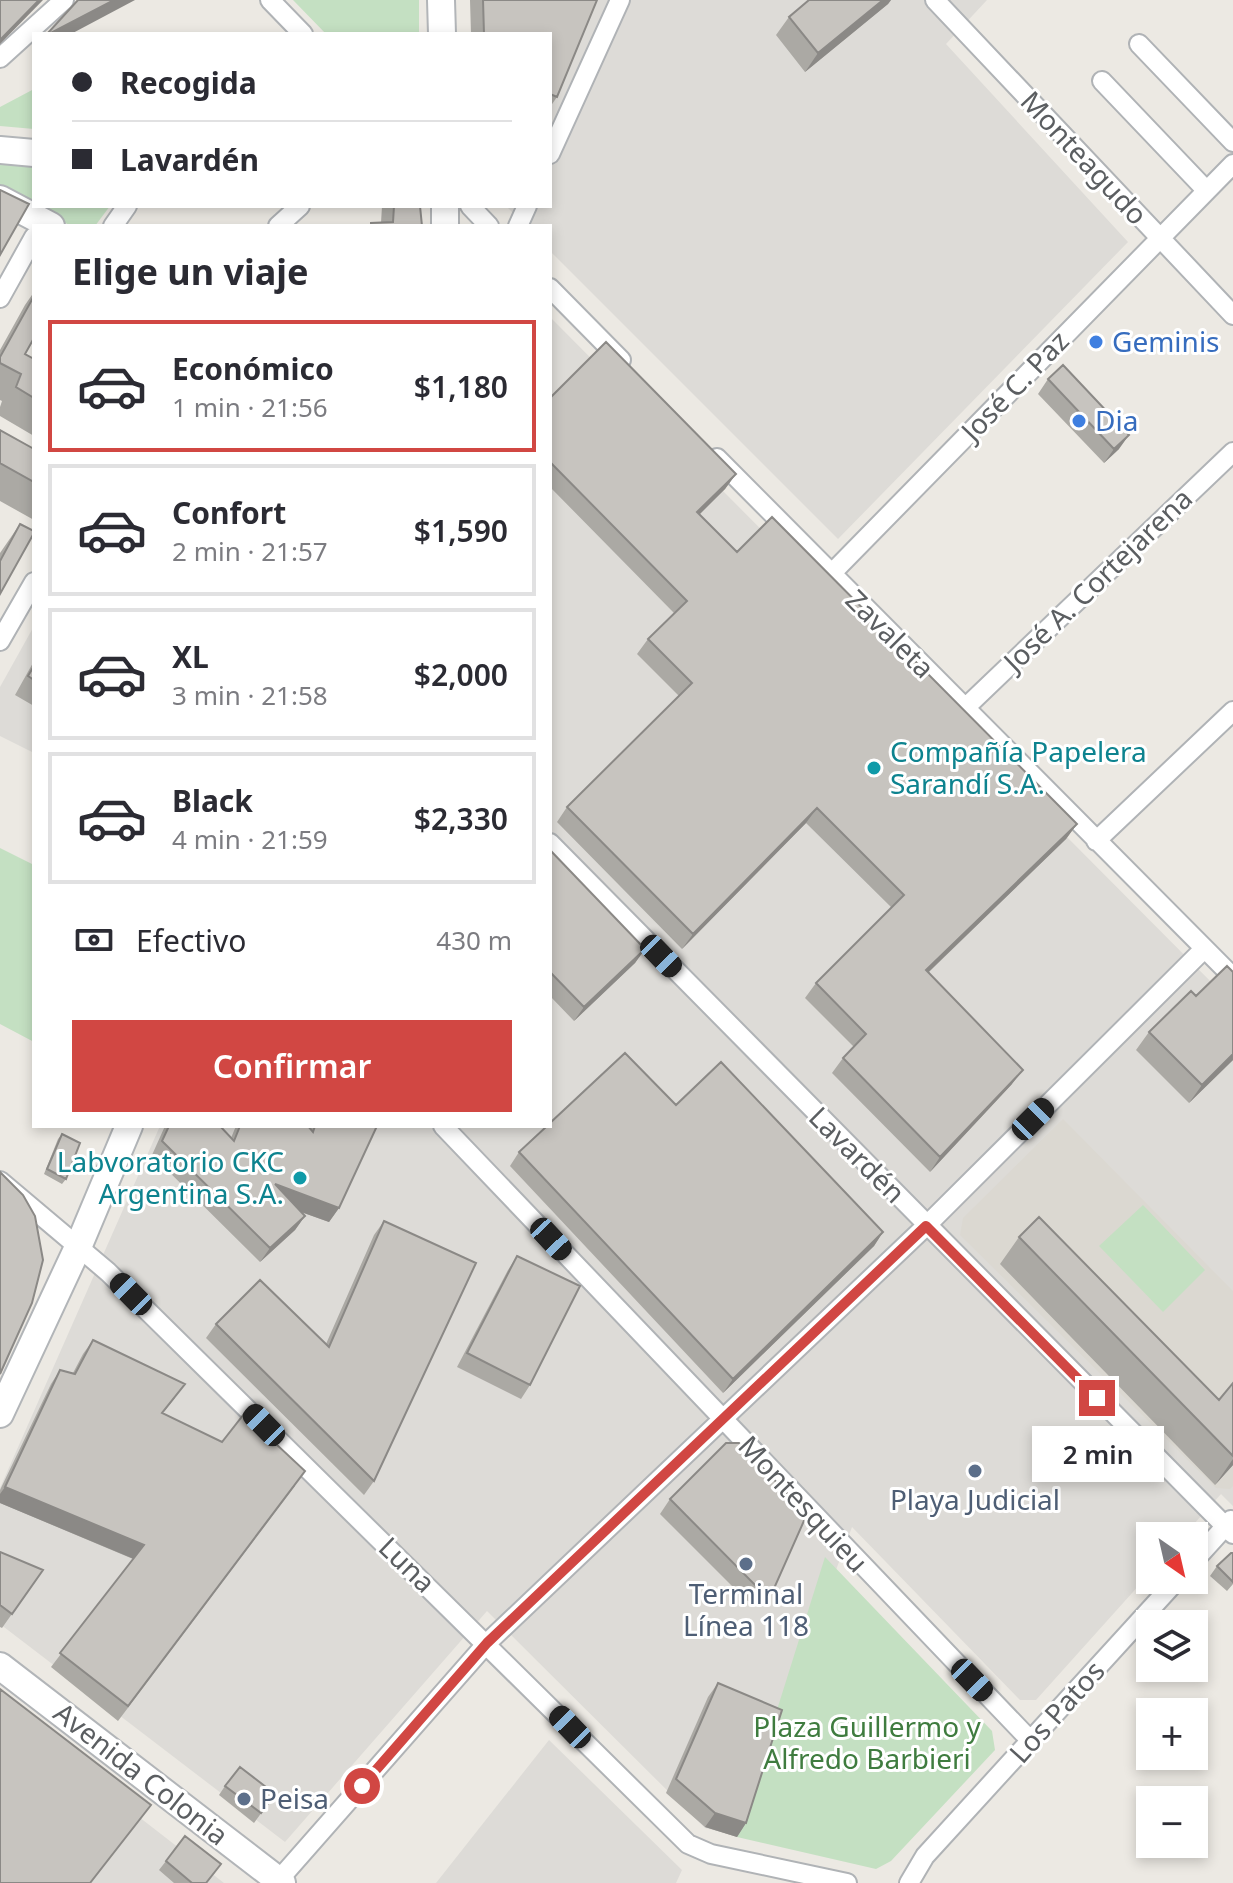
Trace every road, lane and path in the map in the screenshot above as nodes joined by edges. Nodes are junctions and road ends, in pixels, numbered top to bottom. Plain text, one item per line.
1 (64, 0) edge
2 (270, 0) edge
3 (441, 0) edge
4 (620, 0) edge
5 (945, 3) edge
6 (301, 32) edge
7 (442, 32) edge
8 (1139, 44) dead end
9 (0, 58) edge
10 (1102, 81) dead end
11 (1233, 142) edge
12 (0, 150) edge
13 (552, 150) edge
14 (32, 153) edge
15 (1230, 172) edge
16 (1206, 190) junction
17 (0, 199) edge
18 (298, 208) edge
19 (472, 208) edge
20 (36, 224) edge
21 (280, 224) edge
22 (487, 224) edge
23 (1159, 238) junction
24 (32, 245) edge
25 (552, 290) edge
26 (0, 298) edge
27 (1233, 315) edge
28 (637, 376) edge
29 (702, 442) edge
30 (1233, 452) edge
31 (831, 574) junction
32 (32, 585) edge
33 (0, 641) edge
34 (964, 709) junction
35 (1233, 711) edge
36 (1096, 841) junction
37 (552, 845) edge
38 (1204, 949) junction
39 (1233, 977) edge
40 (128, 1128) edge
41 (445, 1128) edge
42 (0, 1181) edge
43 (926, 1226) junction
44 (79, 1245) junction
45 (0, 1414) edge
46 (724, 1420) junction
47 (1230, 1526) edge
48 (1208, 1547) edge
49 (1164, 1594) edge
50 (487, 1643) junction
51 (0, 1666) edge
52 (1031, 1741) junction
53 (279, 1882) edge
54 (847, 1883) edge
55 (909, 1883) edge

1 - 9 street
2 - 6 street
3 - 7 main road
4 - 13 street
5 - 23 street, Monteagudo
8 - 11 street
10 - 16 street
12 - 14 main road
15 - 16 street, José C. Paz
16 - 23 street, José C. Paz
17 - 20 main road
18 - 21 street
19 - 22 street
23 - 27 street, Monteagudo
23 - 31 street, José C. Paz
24 - 26 street
25 - 28 street
29 - 31 street, Zavaleta
30 - 34 street, José A. Cortejarena
31 - 34 street, Zavaleta
32 - 33 street
34 - 36 street, Zavaleta
35 - 36 street
36 - 38 street, Zavaleta
37 - 43 street, Lavardén
38 - 39 street, Zavaleta
38 - 43 street
40 - 44 main road
41 - 46 street, Montesquieu
42 - 44 street, Luna
43 - 46 street
43 - 47 street, Lavardén
44 - 45 main road
44 - 50 street, Luna
46 - 50 street
46 - 52 street, Montesquieu
47 - 48 street
49 - 52 street, Los Patos
50 - 53 street
50 - 54 street, Luna
51 - 53 main road, Avenida Colonia
52 - 55 street, Los Patos

